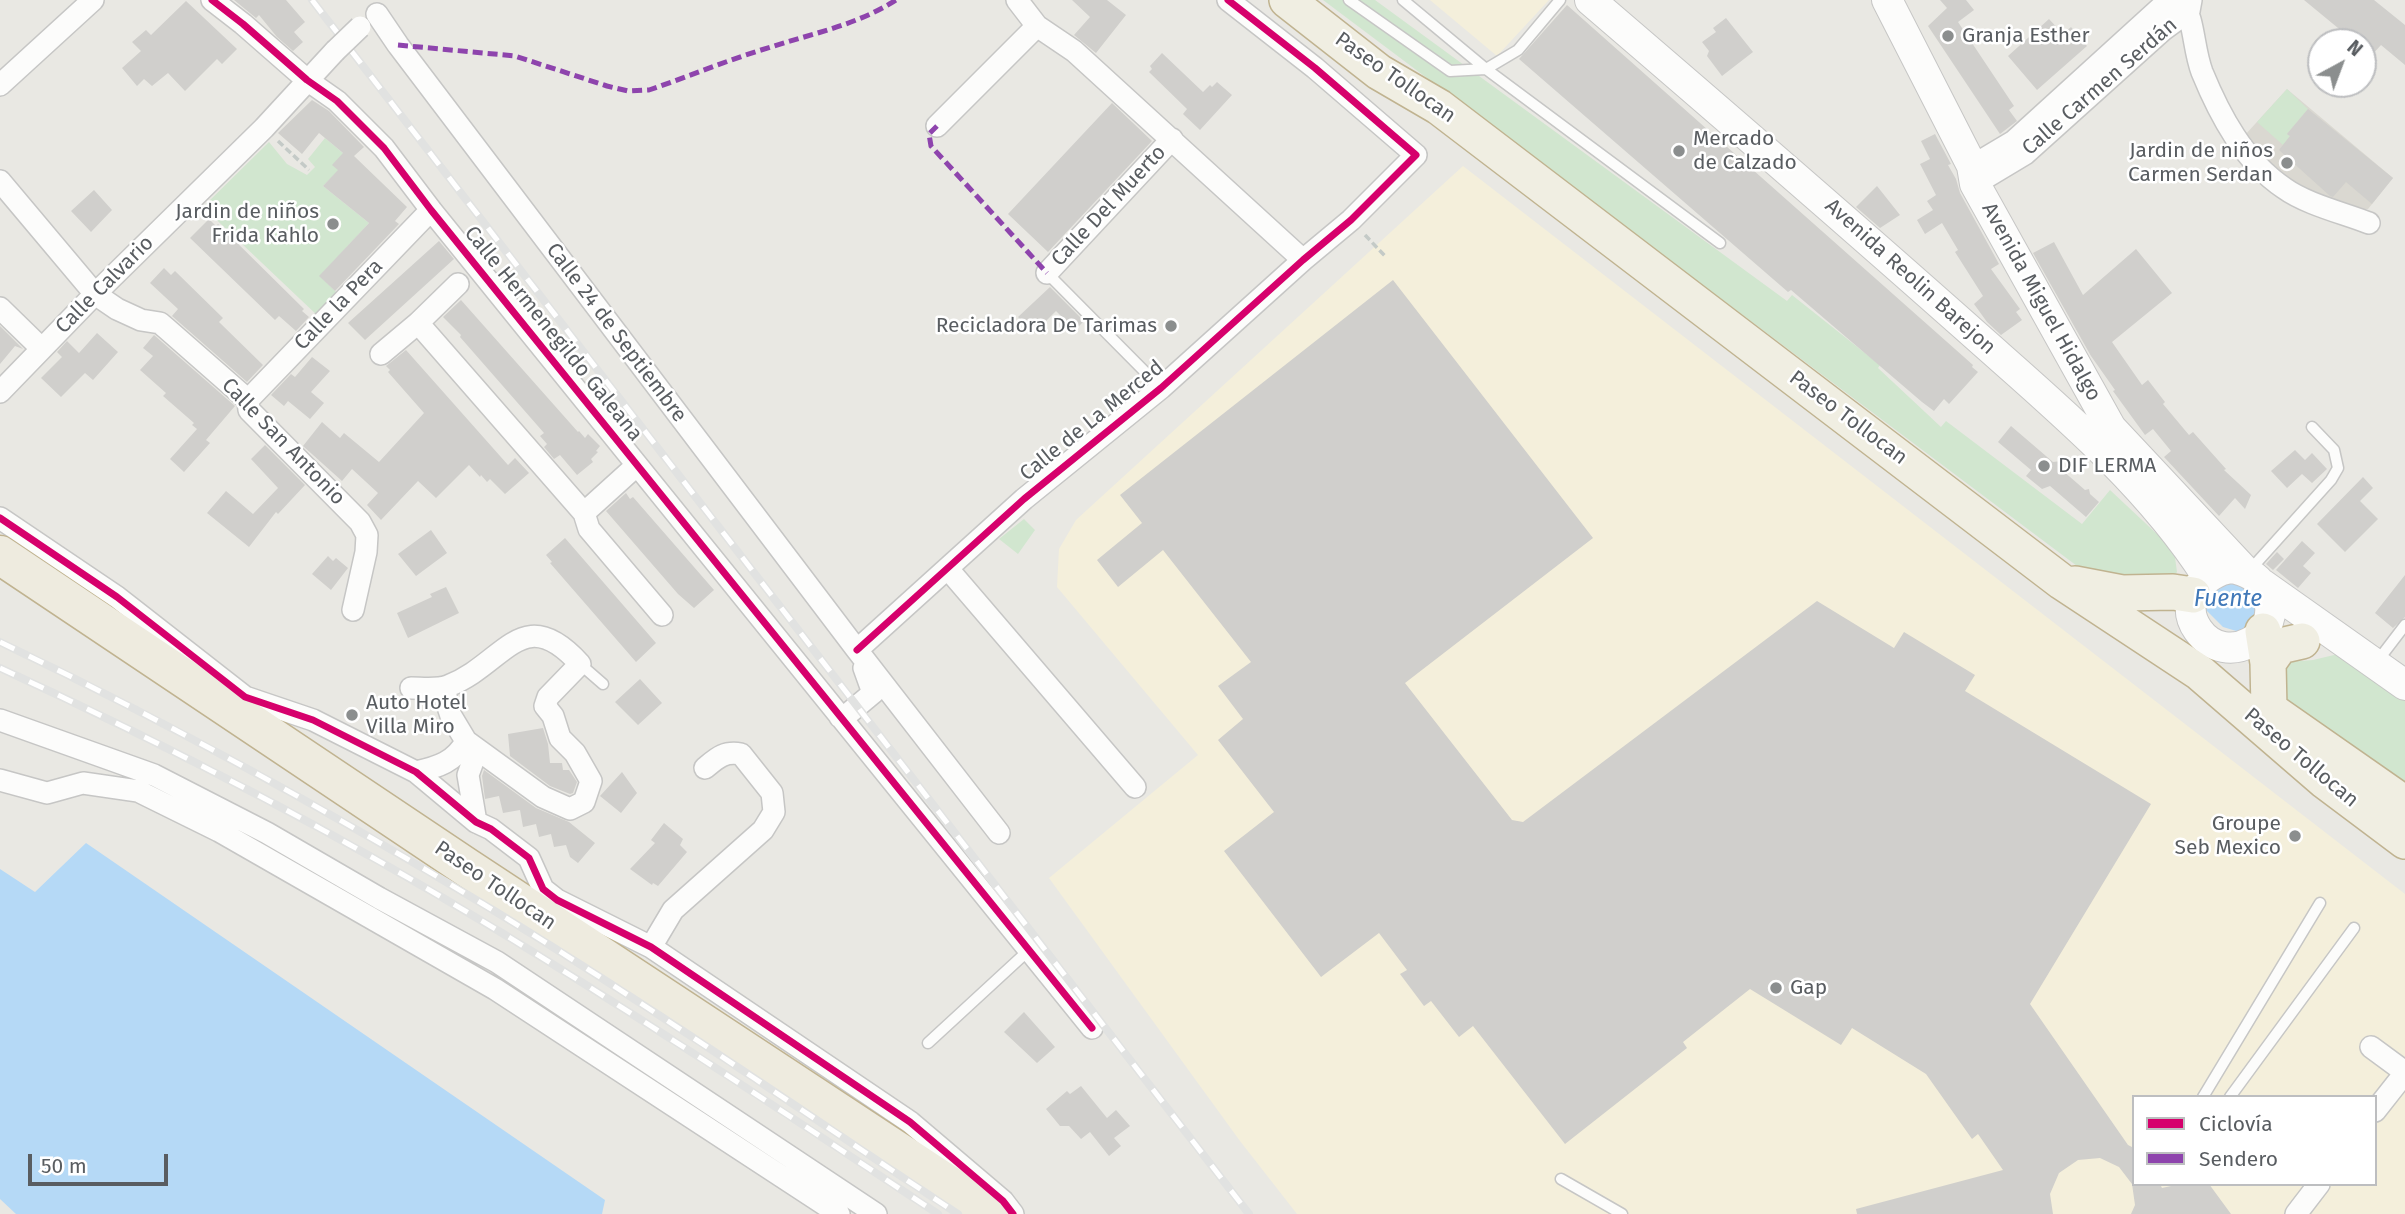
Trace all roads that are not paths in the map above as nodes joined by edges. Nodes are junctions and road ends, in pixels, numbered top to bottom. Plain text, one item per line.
1 (93, 0) edge
2 (212, 0) edge
3 (1017, 0) edge
4 (1228, 0) edge
5 (1287, 0) edge
6 (1349, 0) edge
7 (1403, 0) edge
8 (1560, 0) edge
9 (1590, 0) edge
10 (1887, 0) edge
11 (2169, 0) edge
12 (2187, 4) edge
13 (375, 13) edge
14 (1037, 26) junction
15 (1486, 69) junction
16 (307, 79) junction
17 (0, 85) edge
18 (937, 125) dead end
19 (1171, 139) junction
20 (2019, 147) junction
21 (1973, 175) junction
22 (0, 181) edge
23 (431, 210) junction
24 (2368, 223) dead end
25 (1720, 243) dead end
26 (1303, 260) junction
27 (1047, 273) joint
28 (458, 284) dead end
29 (95, 294) junction
30 (0, 308) edge
31 (418, 323) junction
32 (41, 348) junction
33 (381, 354) dead end
34 (1161, 388) junction
35 (0, 392) edge
36 (247, 400) junction
37 (2312, 427) dead end
38 (2103, 435) junction
39 (636, 466) junction
40 (584, 513) junction
41 (0, 518) edge
42 (0, 555) edge
43 (948, 569) junction
44 (2251, 576) junction
45 (2062, 582) junction
46 (2200, 586) junction
47 (353, 610) dead end
48 (662, 615) dead end
49 (2405, 625) edge
50 (2302, 641) joint
51 (2266, 647) junction
52 (857, 650) junction
53 (2209, 654) junction
54 (2366, 656) junction
55 (580, 664) junction
56 (603, 684) dead end
57 (2405, 685) edge
58 (446, 687) junction
59 (411, 688) dead end
60 (2269, 709) junction
61 (840, 717) junction
62 (0, 720) edge
63 (471, 745) junction
64 (705, 768) dead end
65 (416, 772) junction
66 (0, 780) edge
67 (1135, 787) dead end
68 (2405, 804) edge
69 (476, 822) junction
70 (999, 833) dead end
71 (2405, 841) edge
72 (2320, 903) dead end
73 (2354, 928) dead end
74 (651, 947) junction
75 (1029, 950) junction
76 (1092, 1028) dead end
77 (928, 1043) dead end
78 (2371, 1047) dead end
79 (2405, 1072) edge
80 (2204, 1095) edge
81 (2231, 1095) edge
82 (2377, 1108) edge
83 (1562, 1179) dead end
84 (2317, 1186) edge
85 (839, 1214) edge
86 (876, 1214) edge
87 (993, 1214) edge
88 (1013, 1214) edge
89 (1622, 1214) edge
90 (2296, 1214) edge

1 - 17 street
2 - 16 street, Calle Hermenegildo Galeana
3 - 14 street
4 - 26 street, Calle de La Merced
5 - 45 highway, Paseo Tollocan
6 - 15 lane
7 - 15 lane
8 - 15 lane
9 - 38 main road, Avenida Reolin Barejon
10 - 21 main road, Avenida Miguel Hidalgo
11 - 20 street, Calle Carmen Serdán
12 - 20 street, Calle Carmen Serdán
12 - 24 street
13 - 16 street, Calle Calvario, bridge
13 - 52 street, Calle 24 de Septiembre
14 - 18 street
14 - 19 street
15 - 25 lane
16 - 23 street, Calle Hermenegildo Galeana
16 - 29 street, Calle Calvario
19 - 26 street
19 - 27 street, Calle Del Muerto
20 - 21 street, Calle Carmen Serdán
21 - 38 main road, Avenida Miguel Hidalgo
22 - 29 street, Calle San Antonio
23 - 36 street, Calle la Pera
23 - 39 street, Calle Hermenegildo Galeana
26 - 34 street, Calle de La Merced
27 - 34 lane
28 - 31 street
29 - 32 street, Calle Calvario
29 - 36 street, Calle San Antonio
30 - 32 street
31 - 33 street
31 - 40 street
32 - 35 street, Calle Calvario
34 - 43 street, Calle de La Merced
36 - 47 street, Calle San Antonio
37 - 44 lane
38 - 44 main road, Avenida Miguel Hidalgo
38 - 46 main road, Avenida Reolin Barejon
39 - 40 street
39 - 61 street, Calle Hermenegildo Galeana
40 - 48 street
41 - 65 street
42 - 87 highway, Paseo Tollocan
43 - 52 street, Calle de La Merced
43 - 67 street
44 - 46 main road
44 - 51 main road
44 - 54 main road, Avenida Miguel Hidalgo
45 - 46 highway
45 - 53 highway, Paseo Tollocan
46 - 53 main road
49 - 54 lane
50 - 51 highway
50 - 54 main road
51 - 53 main road
51 - 60 highway
52 - 61 street
52 - 70 street, Calle 24 de Septiembre
53 - 60 street
53 - 71 highway, Paseo Tollocan
54 - 57 main road, Avenida Miguel Hidalgo
55 - 56 lane
55 - 58 street
55 - 63 street
58 - 59 street
58 - 63 street
60 - 68 highway
61 - 75 street, Calle Hermenegildo Galeana
62 - 86 street
63 - 65 street
63 - 69 street
64 - 74 street
65 - 69 street
66 - 85 street
69 - 74 street
72 - 80 lane
73 - 81 lane
74 - 88 street
75 - 76 street, Calle Hermenegildo Galeana
75 - 77 lane
78 - 79 street
79 - 82 street
83 - 89 lane
84 - 90 street

